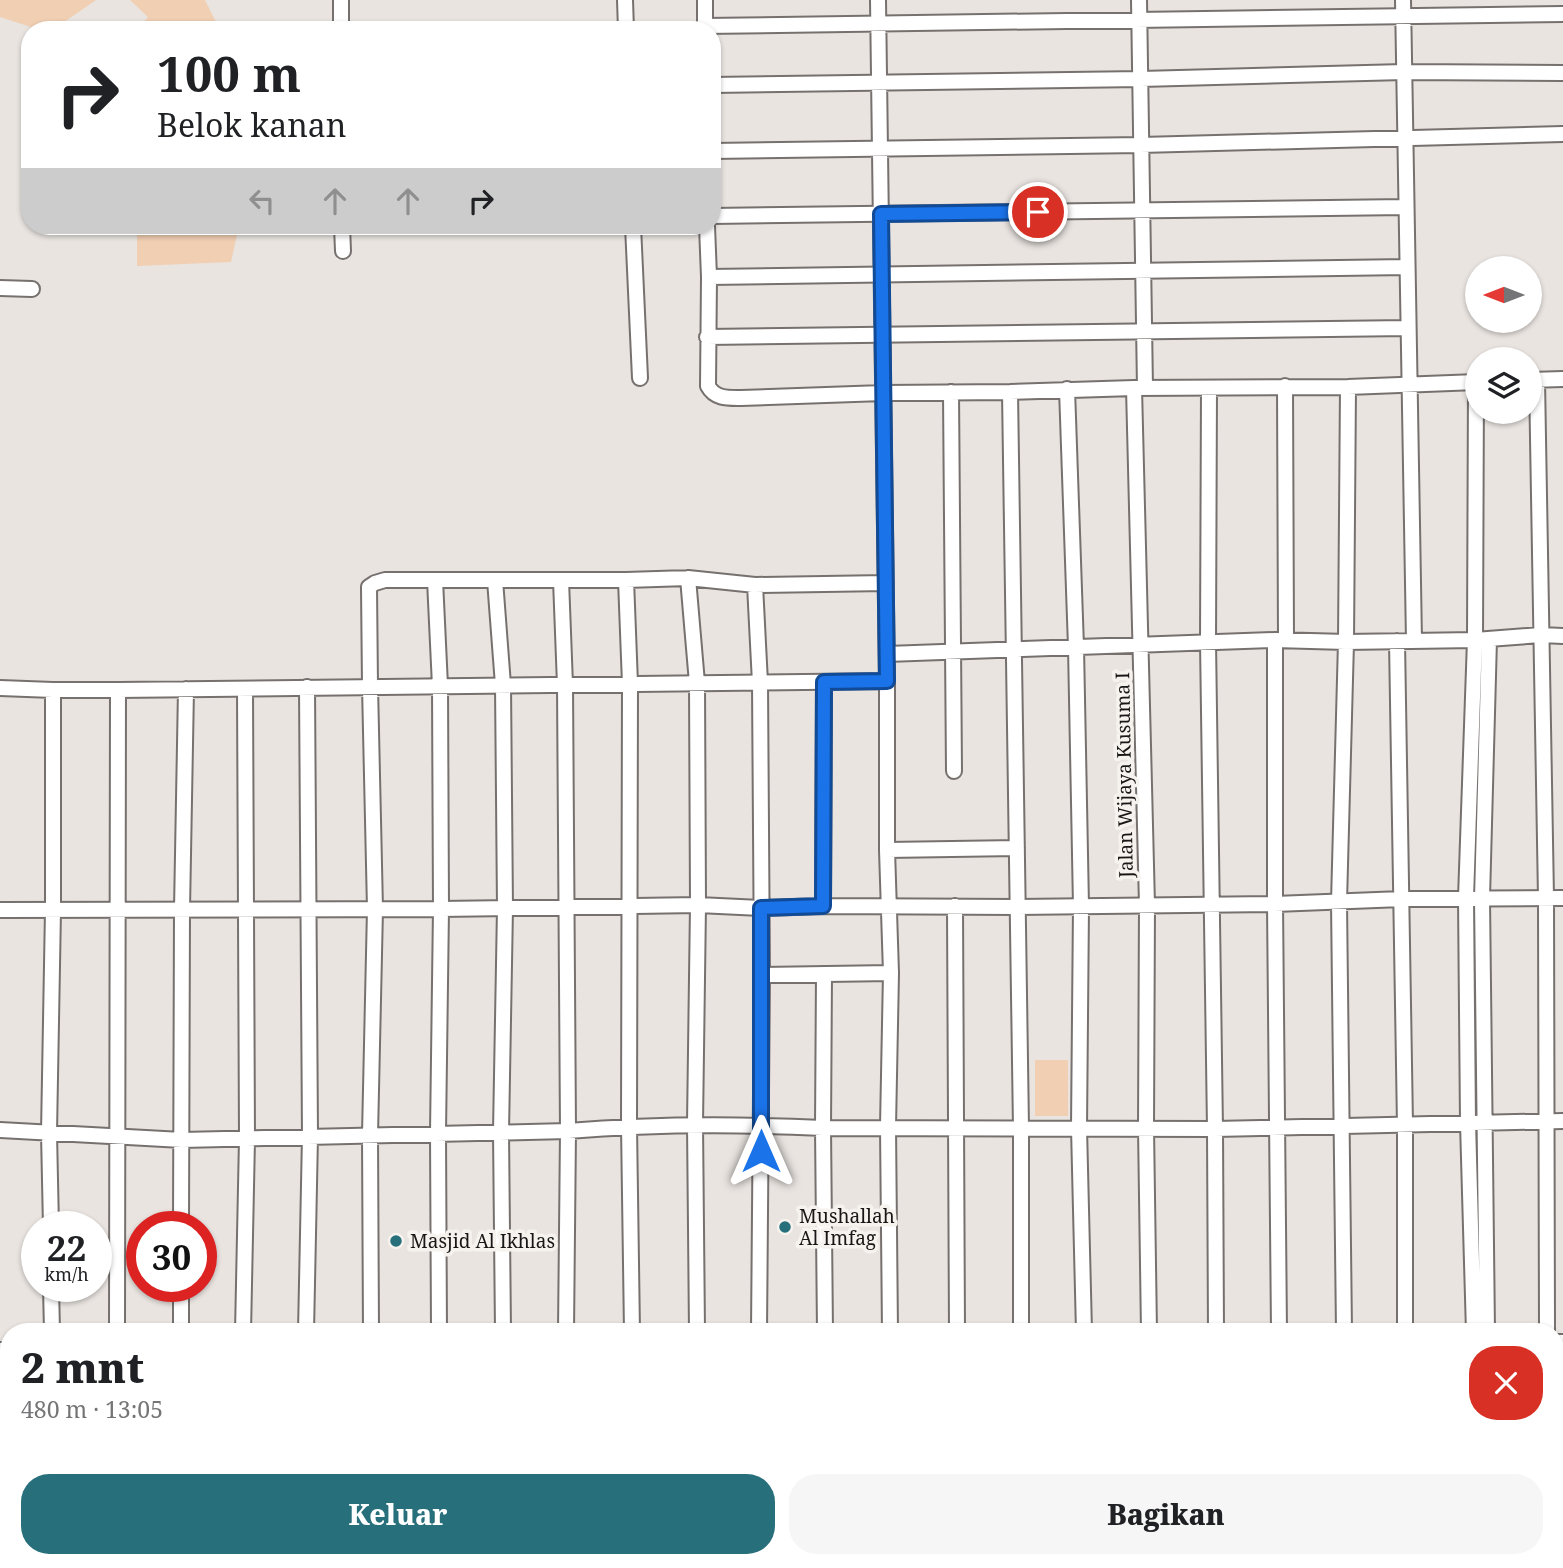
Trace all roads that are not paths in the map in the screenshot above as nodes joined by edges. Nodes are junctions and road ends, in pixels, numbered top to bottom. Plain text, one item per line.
1 (341, 0) edge
2 (625, 0) edge
3 (705, 0) edge
4 (878, 0) edge
5 (1139, 0) edge
6 (1404, 0) edge
7 (1563, 14) edge
8 (1404, 16) junction
9 (1140, 20) junction
10 (341, 21) edge
11 (626, 21) edge
12 (705, 21) edge
13 (878, 23) junction
14 (721, 28) edge
15 (1404, 72) junction
16 (1563, 73) edge
17 (1140, 79) junction
18 (879, 83) junction
19 (721, 85) edge
20 (1563, 134) edge
21 (1405, 139) junction
22 (1141, 145) junction
23 (880, 149) junction
24 (721, 151) edge
25 (1406, 207) junction
26 (1142, 210) junction
27 (881, 214) junction
28 (721, 216) edge
29 (342, 235) edge
30 (633, 235) edge
31 (707, 235) edge
32 (343, 251) dead end
33 (1407, 267) junction
34 (1143, 271) junction
35 (881, 274) junction
36 (709, 277) junction
37 (0, 288) edge
38 (32, 289) dead end
39 (1408, 328) junction
40 (1144, 331) junction
41 (883, 335) junction
42 (707, 337) junction
43 (640, 378) dead end
44 (1542, 380) edge
45 (1563, 380) edge
46 (1465, 382) edge
47 (1409, 385) junction
48 (1285, 386) junction
49 (1348, 387) junction
50 (1139, 388) junction
51 (1209, 388) junction
52 (1067, 389) junction
53 (951, 392) junction
54 (1010, 392) junction
55 (883, 393) junction
56 (1477, 424) edge
57 (1534, 424) edge
58 (688, 578) junction
59 (435, 580) junction
60 (495, 580) junction
61 (561, 580) junction
62 (626, 580) junction
63 (886, 583) junction
64 (755, 585) junction
65 (1541, 635) junction
66 (1563, 636) edge
67 (1482, 639) junction
68 (1280, 640) junction
69 (1397, 641) junction
70 (1414, 641) junction
71 (1208, 642) junction
72 (1346, 642) junction
73 (1140, 644) junction
74 (1076, 647) junction
75 (1013, 649) junction
76 (953, 651) junction
77 (887, 654) junction
78 (887, 681) junction
79 (824, 682) junction
80 (697, 683) junction
81 (760, 683) junction
82 (630, 684) junction
83 (503, 685) junction
84 (565, 685) junction
85 (370, 686) junction
86 (440, 686) junction
87 (307, 687) junction
88 (0, 688) edge
89 (186, 689) junction
90 (245, 689) junction
91 (52, 690) junction
92 (118, 690) junction
93 (954, 771) dead end
94 (1017, 848) junction
95 (887, 850) junction
96 (1466, 898) junction
97 (1482, 898) junction
98 (1546, 898) junction
99 (1563, 898) edge
100 (1402, 899) junction
101 (1339, 902) junction
102 (1212, 904) junction
103 (1275, 904) junction
104 (698, 905) junction
105 (1147, 905) junction
106 (630, 906) junction
107 (823, 906) junction
108 (890, 906) junction
109 (955, 906) junction
110 (1081, 906) junction
111 (567, 907) junction
112 (1017, 907) junction
113 (505, 908) junction
114 (761, 908) junction
115 (375, 909) junction
116 (441, 909) junction
117 (0, 910) edge
118 (53, 910) junction
119 (118, 910) junction
120 (182, 910) junction
121 (245, 910) junction
122 (308, 910) junction
123 (891, 973) junction
124 (824, 974) junction
125 (762, 975) junction
126 (1563, 1121) edge
127 (1546, 1122) junction
128 (1468, 1123) junction
129 (1484, 1123) junction
130 (695, 1124) junction
131 (761, 1125) junction
132 (1405, 1125) junction
133 (629, 1126) junction
134 (1341, 1127) junction
135 (823, 1128) junction
136 (888, 1128) junction
137 (1021, 1128) junction
138 (1079, 1128) junction
139 (1146, 1128) junction
140 (1278, 1128) junction
141 (956, 1129) junction
142 (1215, 1129) junction
143 (0, 1130) edge
144 (568, 1131) junction
145 (501, 1132) junction
146 (50, 1133) junction
147 (438, 1133) junction
148 (370, 1135) junction
149 (116, 1136) junction
150 (310, 1136) junction
151 (247, 1139) junction
152 (182, 1140) junction
153 (51, 1211) edge
154 (181, 1211) edge
155 (51, 1302) edge
156 (181, 1302) edge
157 (52, 1323) edge
158 (117, 1323) edge
159 (180, 1323) edge
160 (243, 1323) edge
161 (306, 1323) edge
162 (371, 1323) edge
163 (439, 1323) edge
164 (503, 1323) edge
165 (566, 1323) edge
166 (632, 1323) edge
167 (697, 1323) edge
168 (759, 1323) edge
169 (825, 1323) edge
170 (890, 1323) edge
171 (957, 1323) edge
172 (1021, 1323) edge
173 (1084, 1323) edge
174 (1149, 1323) edge
175 (1216, 1323) edge
176 (1279, 1323) edge
177 (1344, 1323) edge
178 (1405, 1323) edge
179 (1474, 1323) edge
180 (1488, 1323) edge
181 (1547, 1323) edge
182 (31, 1568) edge
183 (44, 1568) edge

1 - 10 street
2 - 11 street
3 - 12 street
4 - 13 street
5 - 9 street, Jalan Wijaya Kusuma I
6 - 8 street
7 - 8 street
8 - 9 street
8 - 15 street
9 - 13 street
9 - 17 street, Jalan Wijaya Kusuma I
13 - 14 street
13 - 18 street
15 - 16 street
15 - 17 street
15 - 21 street
17 - 18 street
17 - 22 street, Jalan Wijaya Kusuma I
18 - 19 street
18 - 23 street
20 - 21 street
21 - 22 street
21 - 25 street
22 - 23 street
22 - 26 street, Jalan Wijaya Kusuma I
23 - 24 street
23 - 27 street
25 - 26 street
25 - 33 street
26 - 27 street
26 - 34 street, Jalan Wijaya Kusuma I
27 - 28 street
27 - 35 street
29 - 32 street
30 - 43 street
31 - 36 street
33 - 34 street
33 - 39 street
34 - 35 street
34 - 40 street, Jalan Wijaya Kusuma I
35 - 36 street
35 - 41 street
36 - 42 street
37 - 38 street
39 - 40 street
39 - 47 street
40 - 41 street
40 - 50 street, Jalan Wijaya Kusuma I
41 - 42 street
41 - 55 street
42 - 55 street
44 - 45 street
46 - 47 street
47 - 49 street
47 - 70 street
48 - 49 street
48 - 51 street
48 - 68 street
49 - 72 street
50 - 51 street
50 - 52 street
50 - 73 street, Jalan Wijaya Kusuma I
51 - 71 street
52 - 54 street
52 - 74 street
53 - 54 street
53 - 55 street
53 - 76 street
54 - 75 street
55 - 63 street
56 - 67 street
57 - 65 street
58 - 62 street
58 - 64 street
58 - 80 street
59 - 60 street
59 - 85 street
59 - 86 street
60 - 61 street
60 - 83 street
61 - 62 street
61 - 84 street
62 - 82 street
63 - 64 street
63 - 77 street
64 - 81 street
65 - 66 street
65 - 67 street
65 - 98 street
67 - 70 street
67 - 96 street
67 - 97 street
68 - 71 street
68 - 72 street
68 - 103 street
69 - 70 street
69 - 72 street
69 - 100 street
71 - 73 street
71 - 102 street
72 - 101 street
73 - 74 street
73 - 105 street, Jalan Wijaya Kusuma I
74 - 75 street
74 - 110 street
75 - 76 street
75 - 94 street
76 - 77 street
76 - 93 street
77 - 78 street
78 - 79 street
78 - 95 street
79 - 81 street
79 - 107 street
80 - 81 street
80 - 82 street
80 - 104 street
81 - 114 street
82 - 84 street
82 - 106 street
83 - 84 street
83 - 86 street
83 - 113 street
84 - 111 street
85 - 86 street
85 - 87 street
85 - 115 street
86 - 116 street
87 - 90 street
87 - 122 street
88 - 91 street
89 - 90 street
89 - 92 street
89 - 120 street
90 - 121 street
91 - 92 street
91 - 118 street
92 - 119 street
94 - 95 street
94 - 112 street
95 - 108 street
96 - 97 street
96 - 100 street
96 - 128 street
97 - 98 street
97 - 129 street
98 - 99 street
98 - 127 street
100 - 101 street
100 - 132 street
101 - 103 street
101 - 134 street
102 - 103 street
102 - 105 street
102 - 142 street
103 - 140 street
104 - 106 street
104 - 114 street
104 - 130 street
105 - 110 street
105 - 139 street, Jalan Wijaya Kusuma I
106 - 111 street
106 - 133 street
107 - 108 street
107 - 114 street
108 - 109 street
108 - 123 street
109 - 112 street
109 - 141 street
110 - 112 street
110 - 138 street
111 - 113 street
111 - 144 street
112 - 137 street
113 - 116 street
113 - 145 street
114 - 125 street
115 - 116 street
115 - 122 street
115 - 148 street
116 - 147 street
117 - 118 street
118 - 119 street
118 - 146 street
119 - 120 street
119 - 149 street
120 - 121 street
120 - 152 street
121 - 122 street
121 - 151 street
122 - 150 street
123 - 124 street
123 - 136 street
124 - 125 street
124 - 135 street
125 - 131 street
126 - 127 street
127 - 129 street
127 - 181 street
128 - 129 street
128 - 132 street
128 - 179 street
129 - 180 street
130 - 131 street
130 - 133 street
130 - 167 street
131 - 135 street
131 - 168 street
132 - 134 street
132 - 178 street
133 - 144 street
133 - 166 street
134 - 140 street
134 - 177 street
135 - 136 street
135 - 169 street
136 - 141 street
136 - 170 street
137 - 138 street
137 - 141 street
137 - 172 street
138 - 139 street
138 - 173 street
139 - 142 street
139 - 174 street, Jalan Wijaya Kusuma I
140 - 142 street
140 - 176 street
141 - 171 street
142 - 175 street
143 - 146 street
144 - 145 street
144 - 165 street
145 - 147 street
145 - 164 street
146 - 149 street
146 - 153 street
147 - 148 street
147 - 163 street
148 - 150 street
148 - 162 street
149 - 152 street
149 - 158 street
150 - 151 street
150 - 161 street
151 - 152 street
151 - 160 street
152 - 154 street
155 - 157 street
156 - 159 street
182 - 183 street

